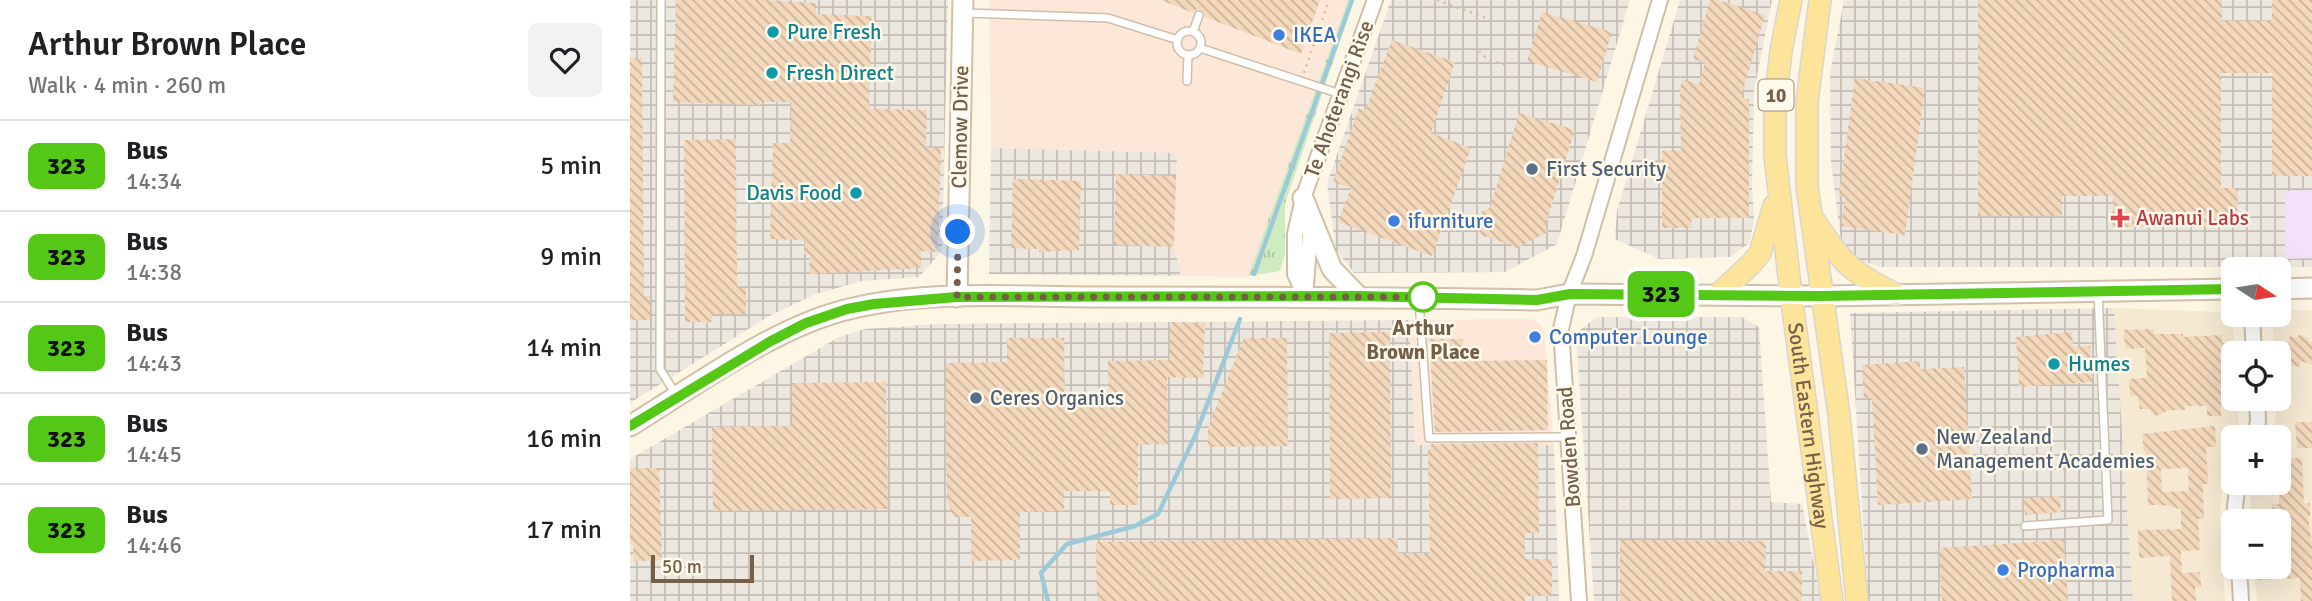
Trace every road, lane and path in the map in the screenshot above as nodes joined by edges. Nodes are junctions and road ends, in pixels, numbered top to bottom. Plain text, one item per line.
1 (661, 0) edge
2 (1329, 0) edge
3 (1375, 0) edge
4 (1437, 0) edge
5 (1660, 0) edge
6 (1791, 0) edge
7 (1820, 0) edge
8 (963, 6) edge
9 (1199, 15) dead end
10 (1490, 19) dead end
11 (1193, 32) junction
12 (1178, 40) junction
13 (1200, 48) junction
14 (1479, 51) dead end
15 (1188, 55) junction
16 (1506, 65) dead end
17 (1304, 79) junction
18 (1187, 81) dead end
19 (1341, 94) junction
20 (1778, 191) junction
21 (1303, 198) junction
22 (1810, 212) junction
23 (2312, 288) edge
24 (2221, 289) edge
25 (2291, 289) edge
26 (2098, 290) junction
27 (1720, 293) junction
28 (1570, 294) junction
29 (1791, 294) junction
30 (1895, 294) junction
31 (1305, 296) junction
32 (1358, 296) junction
33 (1823, 296) junction
34 (957, 297) junction
35 (1419, 297) junction
36 (678, 397) junction
37 (630, 426) edge
38 (1568, 437) junction
39 (2025, 526) dead end
40 (2240, 579) edge
41 (1579, 601) edge
42 (1832, 601) edge
43 (1857, 601) edge
44 (2241, 601) edge

1 - 36 lane
2 - 17 path
3 - 19 street, Te Ahoterangi Rise
4 - 10 path
5 - 28 street
6 - 20 main road, South Eastern Highway / 10
7 - 22 main road, South Eastern Highway / 10
8 - 12 lane
8 - 34 main road, Clemow Drive
9 - 11 lane
11 - 12 lane
11 - 13 lane
12 - 15 lane
13 - 15 lane
13 - 17 lane
14 - 16 path
15 - 18 lane
17 - 19 lane
19 - 21 street, Te Ahoterangi Rise
20 - 27 main road
20 - 29 main road, South Eastern Highway / 10
21 - 31 street, Te Ahoterangi Rise
21 - 32 main road
22 - 30 main road
22 - 33 main road, South Eastern Highway / 10
23 - 25 main road
24 - 26 main road
26 - 30 main road
26 - 39 lane
27 - 28 main road
27 - 29 main road
28 - 35 main road
28 - 38 street, Bowden Road
29 - 33 main road
29 - 42 main road, South Eastern Highway / 10
30 - 33 main road
31 - 32 main road
31 - 34 main road
32 - 35 main road
33 - 43 main road, South Eastern Highway / 10
34 - 36 main road
35 - 38 lane
36 - 37 main road
38 - 41 street, Bowden Road
40 - 44 street

